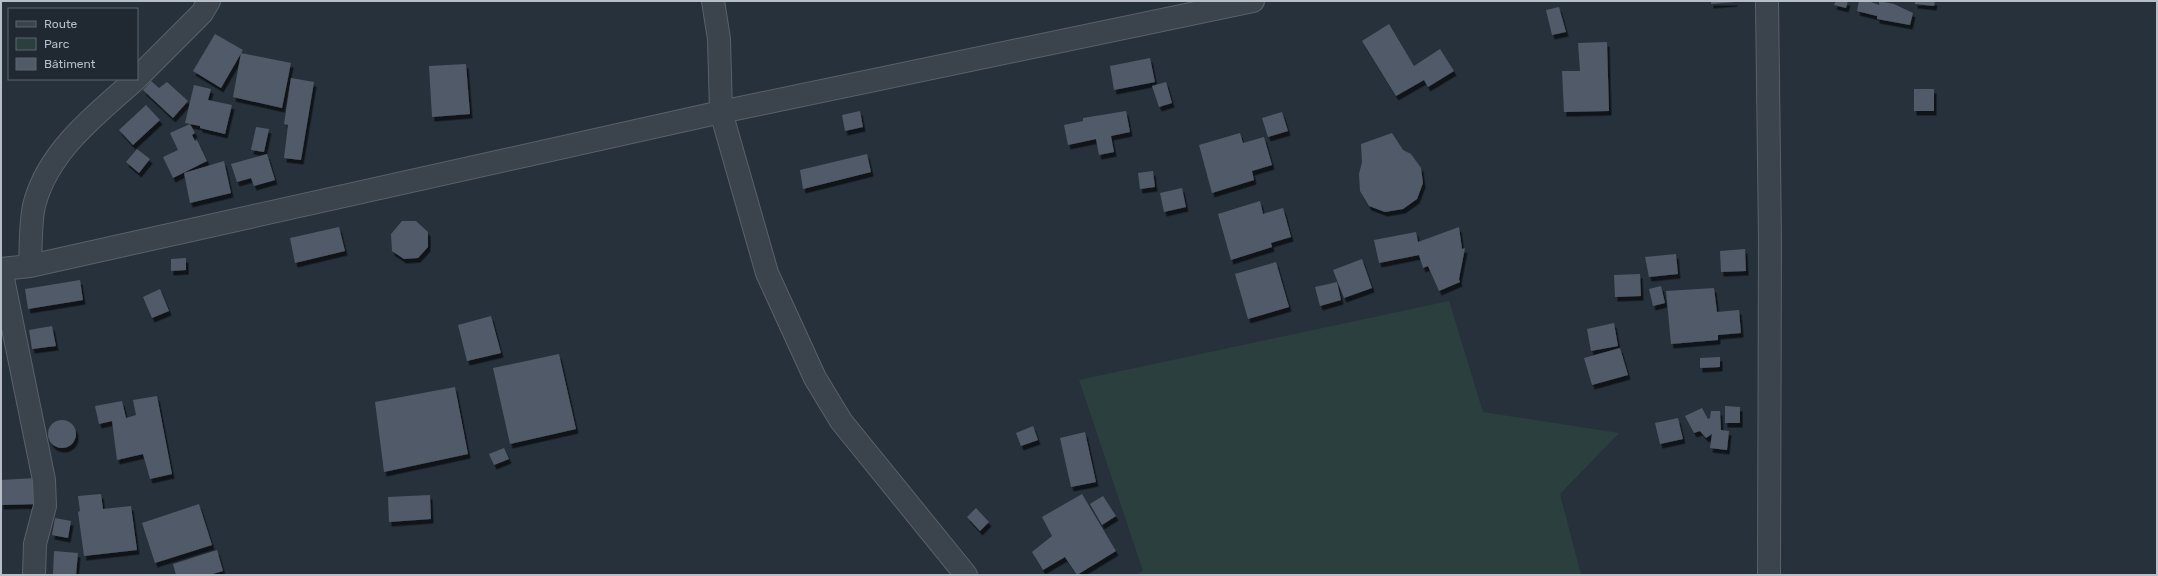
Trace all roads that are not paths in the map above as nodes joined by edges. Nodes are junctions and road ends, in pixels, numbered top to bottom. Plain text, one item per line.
1 (209, 1) edge
2 (713, 1) edge
3 (1253, 1) edge
4 (1767, 1) edge
5 (138, 78) edge
6 (136, 80) edge
7 (721, 112) junction
8 (30, 266) junction
9 (1, 269) edge
10 (34, 575) edge
11 (966, 575) edge
12 (1769, 575) edge

1 - 5 street
2 - 7 street
3 - 7 street
4 - 12 street
6 - 8 street
7 - 8 street
7 - 11 street
8 - 9 street
9 - 10 street

